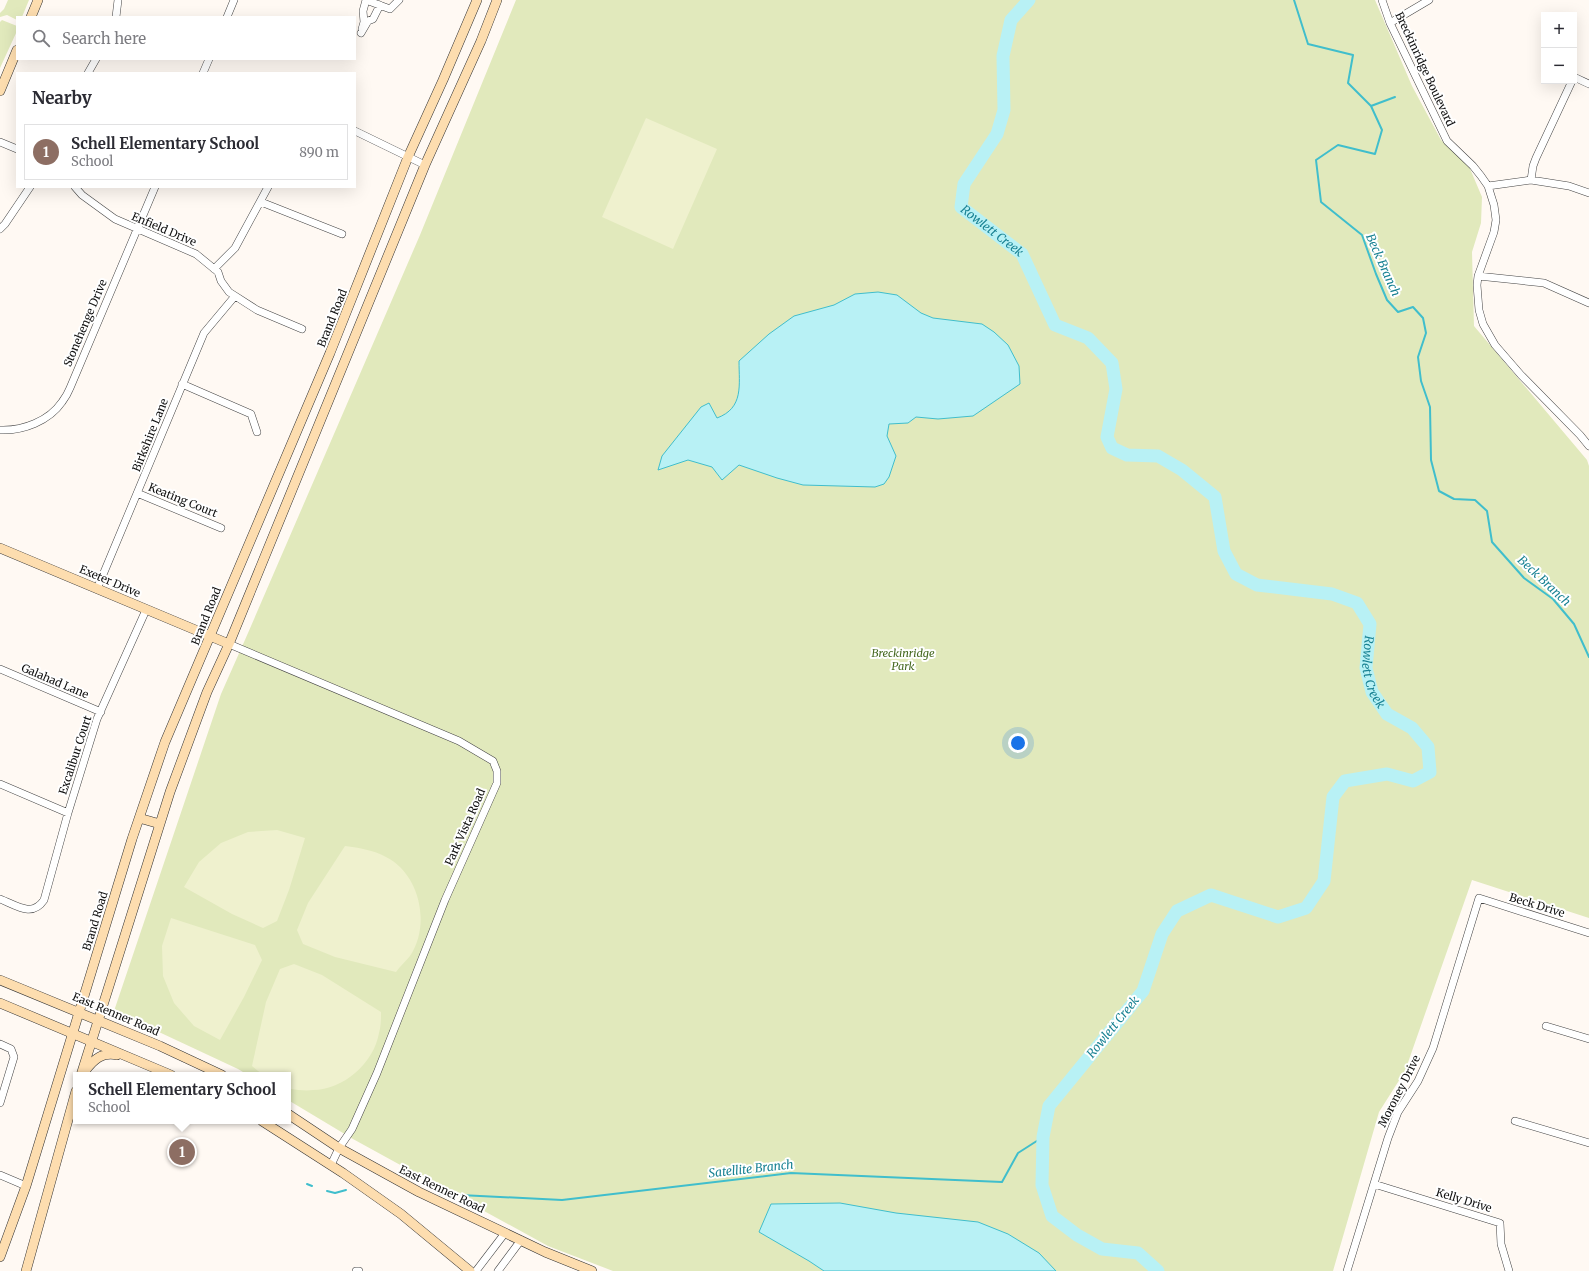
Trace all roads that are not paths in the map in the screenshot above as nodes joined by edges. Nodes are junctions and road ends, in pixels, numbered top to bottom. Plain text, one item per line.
1 (38, 0) edge
2 (118, 0) edge
3 (234, 0) edge
4 (366, 0) edge
5 (399, 0) edge
6 (477, 0) edge
7 (497, 0) edge
8 (1382, 0) edge
9 (1429, 0) edge
10 (380, 5) junction
11 (31, 16) edge
12 (116, 16) edge
13 (227, 16) edge
14 (1390, 23) junction
15 (16, 52) edge
16 (95, 60) edge
17 (209, 60) edge
18 (89, 72) edge
19 (203, 72) edge
20 (1577, 78) edge
21 (1571, 84) edge
22 (1589, 84) edge
23 (0, 91) edge
24 (356, 131) edge
25 (0, 142) edge
26 (16, 149) edge
27 (408, 157) junction
28 (426, 165) junction
29 (1531, 180) junction
30 (1488, 186) junction
31 (29, 188) edge
32 (76, 188) edge
33 (155, 188) edge
34 (268, 188) edge
35 (1589, 193) edge
36 (261, 202) junction
37 (0, 229) edge
38 (136, 230) junction
39 (342, 234) dead end
40 (214, 269) junction
41 (1478, 276) junction
42 (235, 296) junction
43 (1589, 303) edge
44 (302, 329) dead end
45 (182, 384) junction
46 (0, 430) edge
47 (257, 432) dead end
48 (1589, 446) edge
49 (137, 493) junction
50 (221, 528) dead end
51 (0, 548) edge
52 (98, 589) junction
53 (146, 610) junction
54 (210, 637) junction
55 (229, 644) junction
56 (0, 669) edge
57 (101, 712) junction
58 (0, 784) edge
59 (68, 813) junction
60 (139, 818) junction
61 (160, 824) junction
62 (1479, 898) joint
63 (0, 899) edge
64 (1589, 933) edge
65 (0, 980) edge
66 (0, 1003) edge
67 (80, 1012) junction
68 (98, 1020) junction
69 (1546, 1026) dead end
70 (73, 1034) junction
71 (1589, 1039) edge
72 (91, 1042) junction
73 (0, 1044) edge
74 (126, 1056) junction
75 (82, 1072) edge
76 (84, 1072) edge
77 (164, 1072) edge
78 (216, 1072) edge
79 (73, 1102) edge
80 (0, 1103) edge
81 (291, 1116) edge
82 (1515, 1121) dead end
83 (267, 1124) edge
84 (1589, 1144) edge
85 (339, 1148) junction
86 (331, 1165) junction
87 (0, 1175) edge
88 (1374, 1184) junction
89 (26, 1186) junction
90 (505, 1233) junction
91 (521, 1240) junction
92 (0, 1257) edge
93 (26, 1271) edge
94 (470, 1271) edge
95 (476, 1271) edge
96 (498, 1271) edge
97 (592, 1271) edge
98 (1347, 1271) edge
99 (1509, 1271) edge

1 - 11 main road
2 - 12 street
3 - 13 street
4 - 10 street
4 - 10 street
5 - 10 street
6 - 27 main road, Brand Road
7 - 28 main road
8 - 14 street, Breckinridge Boulevard
9 - 14 street
14 - 30 street, Breckinridge Boulevard
15 - 23 main road
16 - 18 street
17 - 19 street
20 - 22 street
21 - 29 street
24 - 27 street
25 - 26 street
27 - 28 street
27 - 54 main road, Brand Road
28 - 55 main road
29 - 30 street
29 - 35 street
30 - 41 street, Breckinridge Boulevard
31 - 37 street
32 - 38 street, Enfield Drive
33 - 38 street, Stonehenge Drive
34 - 36 street
36 - 39 street
36 - 40 street
38 - 40 street, Enfield Drive
38 - 46 street, Stonehenge Drive
40 - 42 street, Enfield Drive
41 - 43 street
41 - 48 street, Breckinridge Boulevard
42 - 44 street, Enfield Drive
42 - 45 street, Birkshire Lane
45 - 47 street
45 - 49 street, Birkshire Lane
49 - 50 street, Keating Court
49 - 52 street, Birkshire Lane
51 - 52 main road, Exeter Drive
52 - 53 main road, Exeter Drive
53 - 54 main road, Exeter Drive
53 - 57 street, Excalibur Court
54 - 55 main road, Exeter Drive
54 - 60 main road, Brand Road
55 - 61 main road
55 - 85 street, Park Vista Road
56 - 57 street, Galahad Lane
57 - 59 street, Excalibur Court
58 - 59 street
59 - 63 street, Excalibur Court
60 - 61 main road
60 - 67 main road, Brand Road
61 - 68 main road
62 - 64 street, Beck Drive
62 - 88 street, Moroney Drive
65 - 67 main road, East Renner Road
66 - 70 main road
67 - 68 main road, East Renner Road
67 - 70 main road, Brand Road
68 - 72 main road
68 - 78 main road, East Renner Road
69 - 71 street
70 - 72 main road
70 - 89 main road, Brand Road
72 - 74 main road
72 - 75 main road
73 - 80 street
74 - 76 main road
74 - 77 main road
79 - 93 main road
81 - 85 main road, East Renner Road
82 - 84 street
83 - 86 main road
85 - 86 street, Park Vista Road
85 - 90 main road, East Renner Road
86 - 94 main road
87 - 89 street
88 - 98 street, Moroney Drive
88 - 99 street, Kelly Drive
89 - 92 main road, Brand Road
90 - 91 main road, East Renner Road
90 - 95 street
91 - 96 street
91 - 97 main road, East Renner Road

